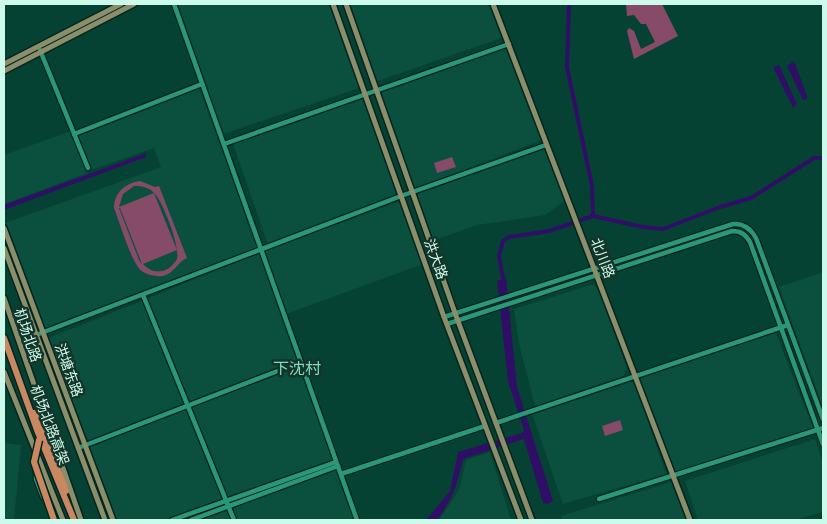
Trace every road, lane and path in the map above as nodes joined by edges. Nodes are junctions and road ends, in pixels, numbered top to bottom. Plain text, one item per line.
1 (121, 4) edge
2 (134, 4) edge
3 (174, 4) edge
4 (333, 4) edge
5 (346, 4) edge
6 (493, 4) edge
7 (509, 44) junction
8 (40, 49) junction
9 (4, 64) edge
10 (4, 71) edge
11 (202, 84) junction
12 (376, 91) junction
13 (365, 95) junction
14 (74, 134) junction
15 (224, 144) junction
16 (546, 145) junction
17 (88, 168) dead end
18 (412, 192) junction
19 (401, 196) junction
20 (4, 228) edge
21 (4, 248) edge
22 (260, 250) junction
23 (595, 268) junction
24 (597, 274) junction
25 (143, 295) junction
26 (4, 298) edge
27 (455, 313) junction
28 (444, 317) junction
29 (458, 320) junction
30 (447, 324) junction
31 (788, 325) junction
32 (781, 327) junction
33 (43, 333) junction
34 (36, 335) junction
35 (4, 338) edge
36 (4, 349) edge
37 (301, 362) junction
38 (4, 372) edge
39 (637, 377) junction
40 (27, 402) junction
41 (188, 406) junction
42 (823, 419) edge
43 (496, 423) junction
44 (485, 426) junction
45 (821, 428) edge
46 (39, 440) junction
47 (823, 444) edge
48 (85, 445) junction
49 (78, 448) junction
50 (37, 455) junction
51 (337, 464) junction
52 (341, 474) junction
53 (674, 477) junction
54 (600, 499) dead end
55 (227, 501) junction
56 (229, 506) junction
57 (53, 520) edge
58 (63, 520) edge
59 (72, 520) edge
60 (80, 520) edge
61 (105, 520) edge
62 (113, 520) edge
63 (172, 520) edge
64 (191, 520) edge
65 (234, 520) edge
66 (357, 520) edge
67 (521, 520) edge
68 (532, 520) edge
69 (690, 520) edge

1 - 8 main road
2 - 8 main road
3 - 11 street
4 - 13 main road, 洪大路
5 - 12 main road, 洪大路
6 - 7 main road, 北川路
7 - 12 street
7 - 16 main road, 北川路
8 - 9 main road
8 - 10 main road
8 - 14 street
11 - 14 street
11 - 15 street
12 - 13 street
12 - 18 main road, 洪大路
13 - 15 street
13 - 19 main road, 洪大路
14 - 17 street
15 - 22 street
16 - 18 street
16 - 23 main road, 北川路
18 - 19 street
18 - 27 main road, 洪大路
19 - 22 street
19 - 28 main road, 洪大路
20 - 33 main road, 洪塘东路
21 - 34 main road, 洪塘东路
22 - 25 street
22 - 37 street
23 - 24 main road, 北川路
23 - 27 street
23 - 31 street
24 - 29 street
24 - 32 street
24 - 39 main road, 北川路
25 - 33 street
25 - 41 street
26 - 60 main road, 机场北路
27 - 28 street
27 - 29 main road, 洪大路
28 - 30 main road, 洪大路
29 - 30 street
29 - 43 main road, 洪大路
30 - 44 main road, 洪大路
31 - 32 street
31 - 42 street
32 - 39 street
32 - 45 street
33 - 34 street
33 - 48 main road, 洪塘东路
34 - 49 main road, 洪塘东路
35 - 40 highway, 机场北路高架
36 - 46 highway, 机场北路高架
37 - 41 street
37 - 51 street
38 - 50 main road
39 - 43 street
39 - 53 main road, 北川路
40 - 59 highway, 机场北路高架
40 - 60 highway
41 - 48 street
41 - 55 street
43 - 68 main road, 洪大路
44 - 52 street
44 - 67 main road, 洪大路
45 - 47 street
45 - 53 street
46 - 57 highway, bridge
46 - 59 highway, 机场北路高架
48 - 49 street
48 - 62 main road, 洪塘东路
49 - 61 main road, 洪塘东路
50 - 57 street
50 - 58 main road
51 - 52 street
51 - 55 street
51 - 56 street
52 - 66 street
53 - 54 street
53 - 69 main road, 北川路
55 - 56 street
55 - 63 street
56 - 64 street
56 - 65 street

